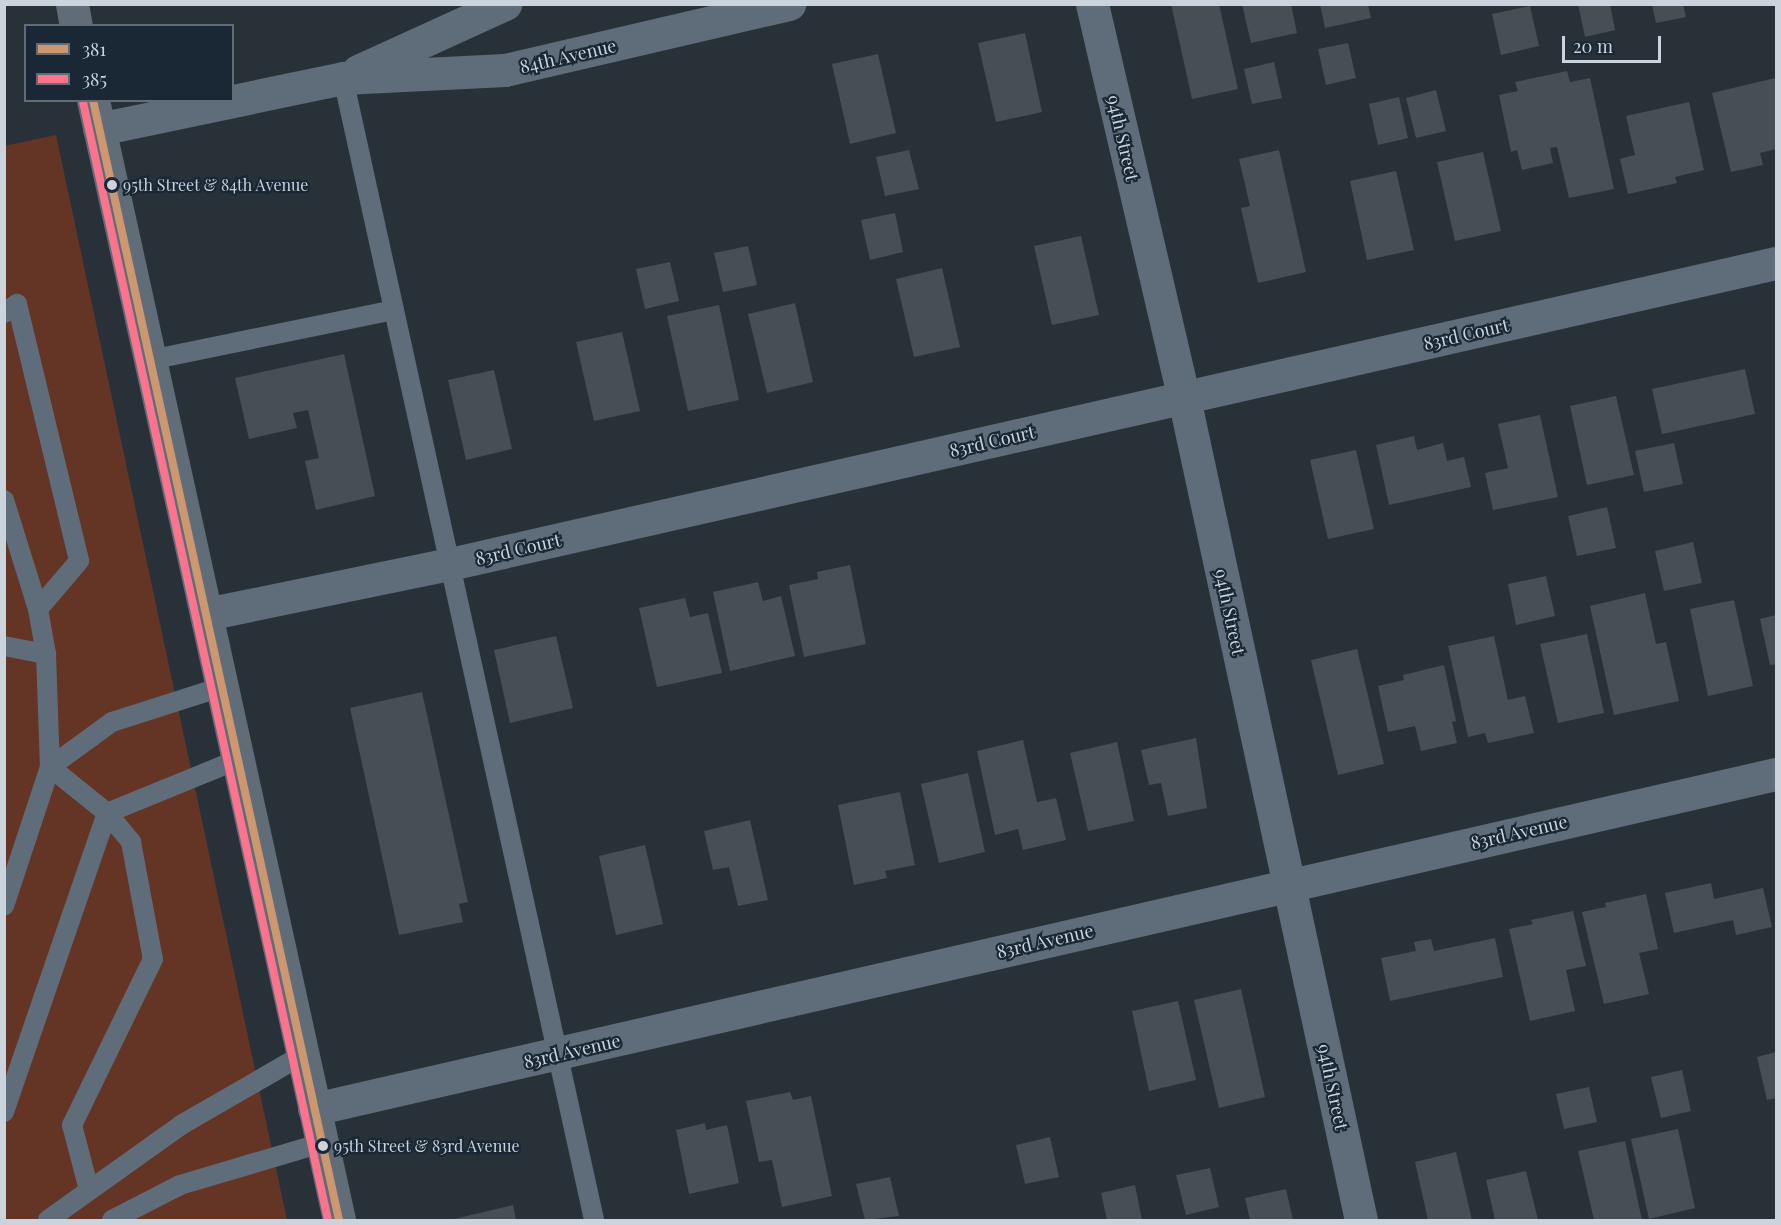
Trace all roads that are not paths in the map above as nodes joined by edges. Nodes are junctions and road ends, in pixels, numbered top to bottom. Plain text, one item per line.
1 (72, 4) edge
2 (505, 4) edge
3 (789, 4) edge
4 (1092, 4) edge
5 (76, 24) edge
6 (343, 78) junction
7 (234, 94) edge
8 (183, 102) edge
9 (96, 115) edge
10 (1776, 263) edge
11 (394, 310) junction
12 (4, 313) edge
13 (150, 360) junction
14 (1184, 398) junction
15 (4, 500) edge
16 (450, 564) junction
17 (38, 609) junction
18 (206, 614) junction
19 (4, 646) edge
20 (46, 654) junction
21 (221, 687) junction
22 (237, 760) junction
23 (50, 767) junction
24 (1776, 774) edge
25 (107, 813) junction
26 (1290, 884) junction
27 (4, 906) edge
28 (557, 1054) junction
29 (302, 1055) junction
30 (314, 1109) junction
31 (4, 1112) edge
32 (322, 1143) junction
33 (89, 1190) junction
34 (48, 1221) edge
35 (112, 1221) edge
36 (339, 1221) edge
37 (594, 1221) edge
38 (1361, 1221) edge

1 - 5 main road
2 - 6 street, 84th Avenue
3 - 6 street, 84th Avenue
4 - 14 street, 94th Street
6 - 7 street, 84th Avenue
6 - 11 lane
8 - 9 street, 84th Avenue
9 - 13 main road
10 - 14 street, 83rd Court
11 - 13 lane
11 - 16 lane
12 - 17 lane
13 - 18 main road
14 - 16 street, 83rd Court
14 - 26 street, 94th Street
15 - 17 lane
16 - 18 street, 83rd Court
16 - 28 lane
17 - 20 lane
18 - 21 main road
19 - 20 lane
20 - 23 lane
21 - 22 main road
21 - 23 lane
22 - 25 lane
22 - 29 main road
23 - 25 lane
23 - 27 lane
24 - 26 street, 83rd Avenue
25 - 31 lane
25 - 33 lane
26 - 28 street, 83rd Avenue
26 - 38 street, 94th Street
28 - 30 street, 83rd Avenue
28 - 37 lane
29 - 30 main road
29 - 33 lane
30 - 32 main road
32 - 35 lane
32 - 36 main road
33 - 34 lane

